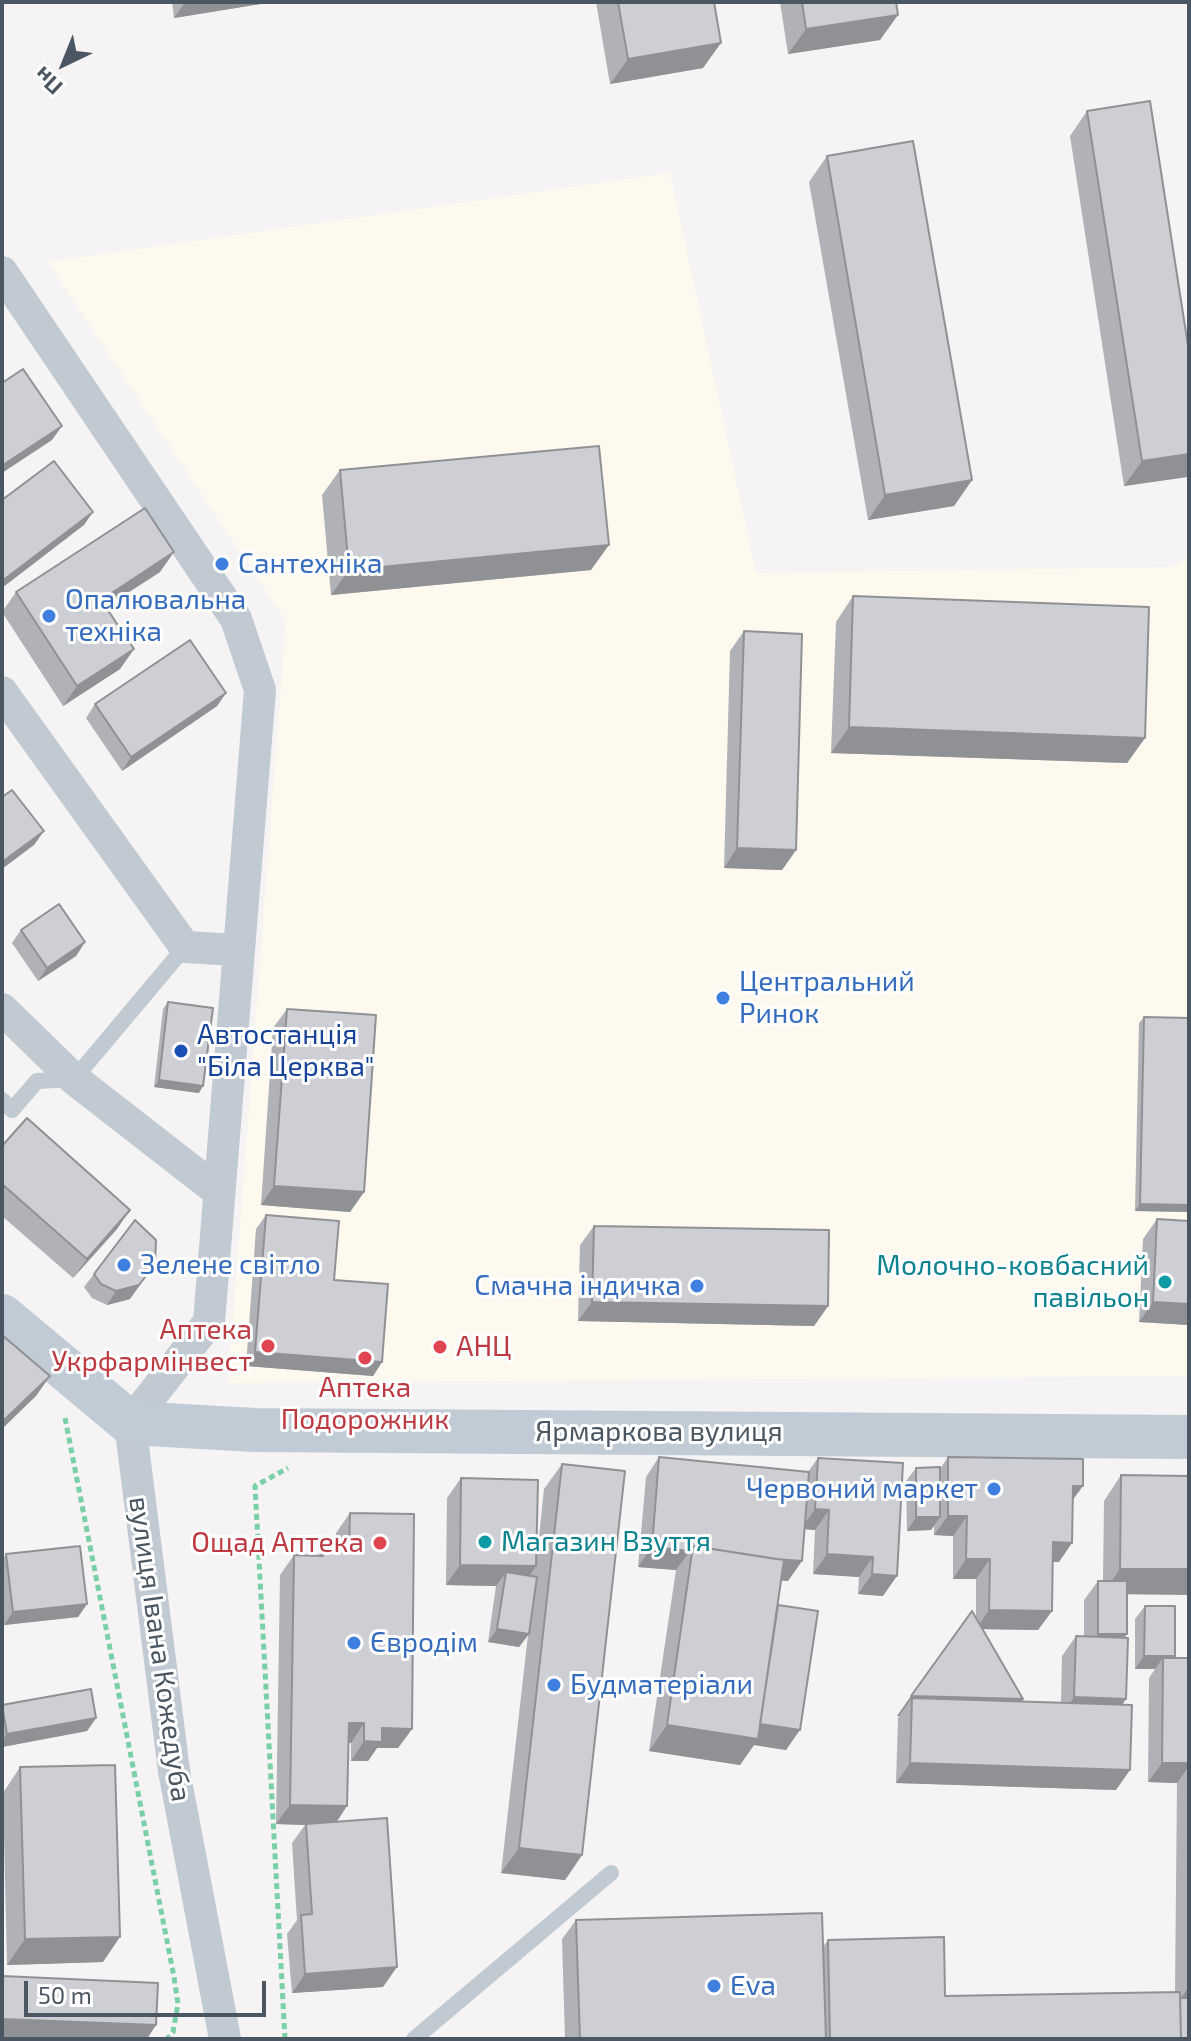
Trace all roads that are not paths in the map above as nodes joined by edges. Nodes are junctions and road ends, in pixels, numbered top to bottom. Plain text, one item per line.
1 (2, 272) edge
2 (2, 692) edge
3 (185, 947) junction
4 (238, 950) junction
5 (2, 1009) edge
6 (74, 1079) junction
7 (2, 1100) edge
8 (218, 1191) junction
9 (2, 1316) edge
10 (130, 1423) junction
11 (1189, 1437) edge
12 (611, 1873) dead end
13 (225, 2039) edge
14 (414, 2039) edge

1 - 4 street
2 - 3 street
3 - 4 street
3 - 6 lane
4 - 8 street
5 - 6 street
6 - 7 lane
6 - 8 street
8 - 10 street
9 - 10 street
10 - 11 street, Ярмаркова вулиця
10 - 13 street, вулиця Івана Кожедуба
12 - 14 lane

